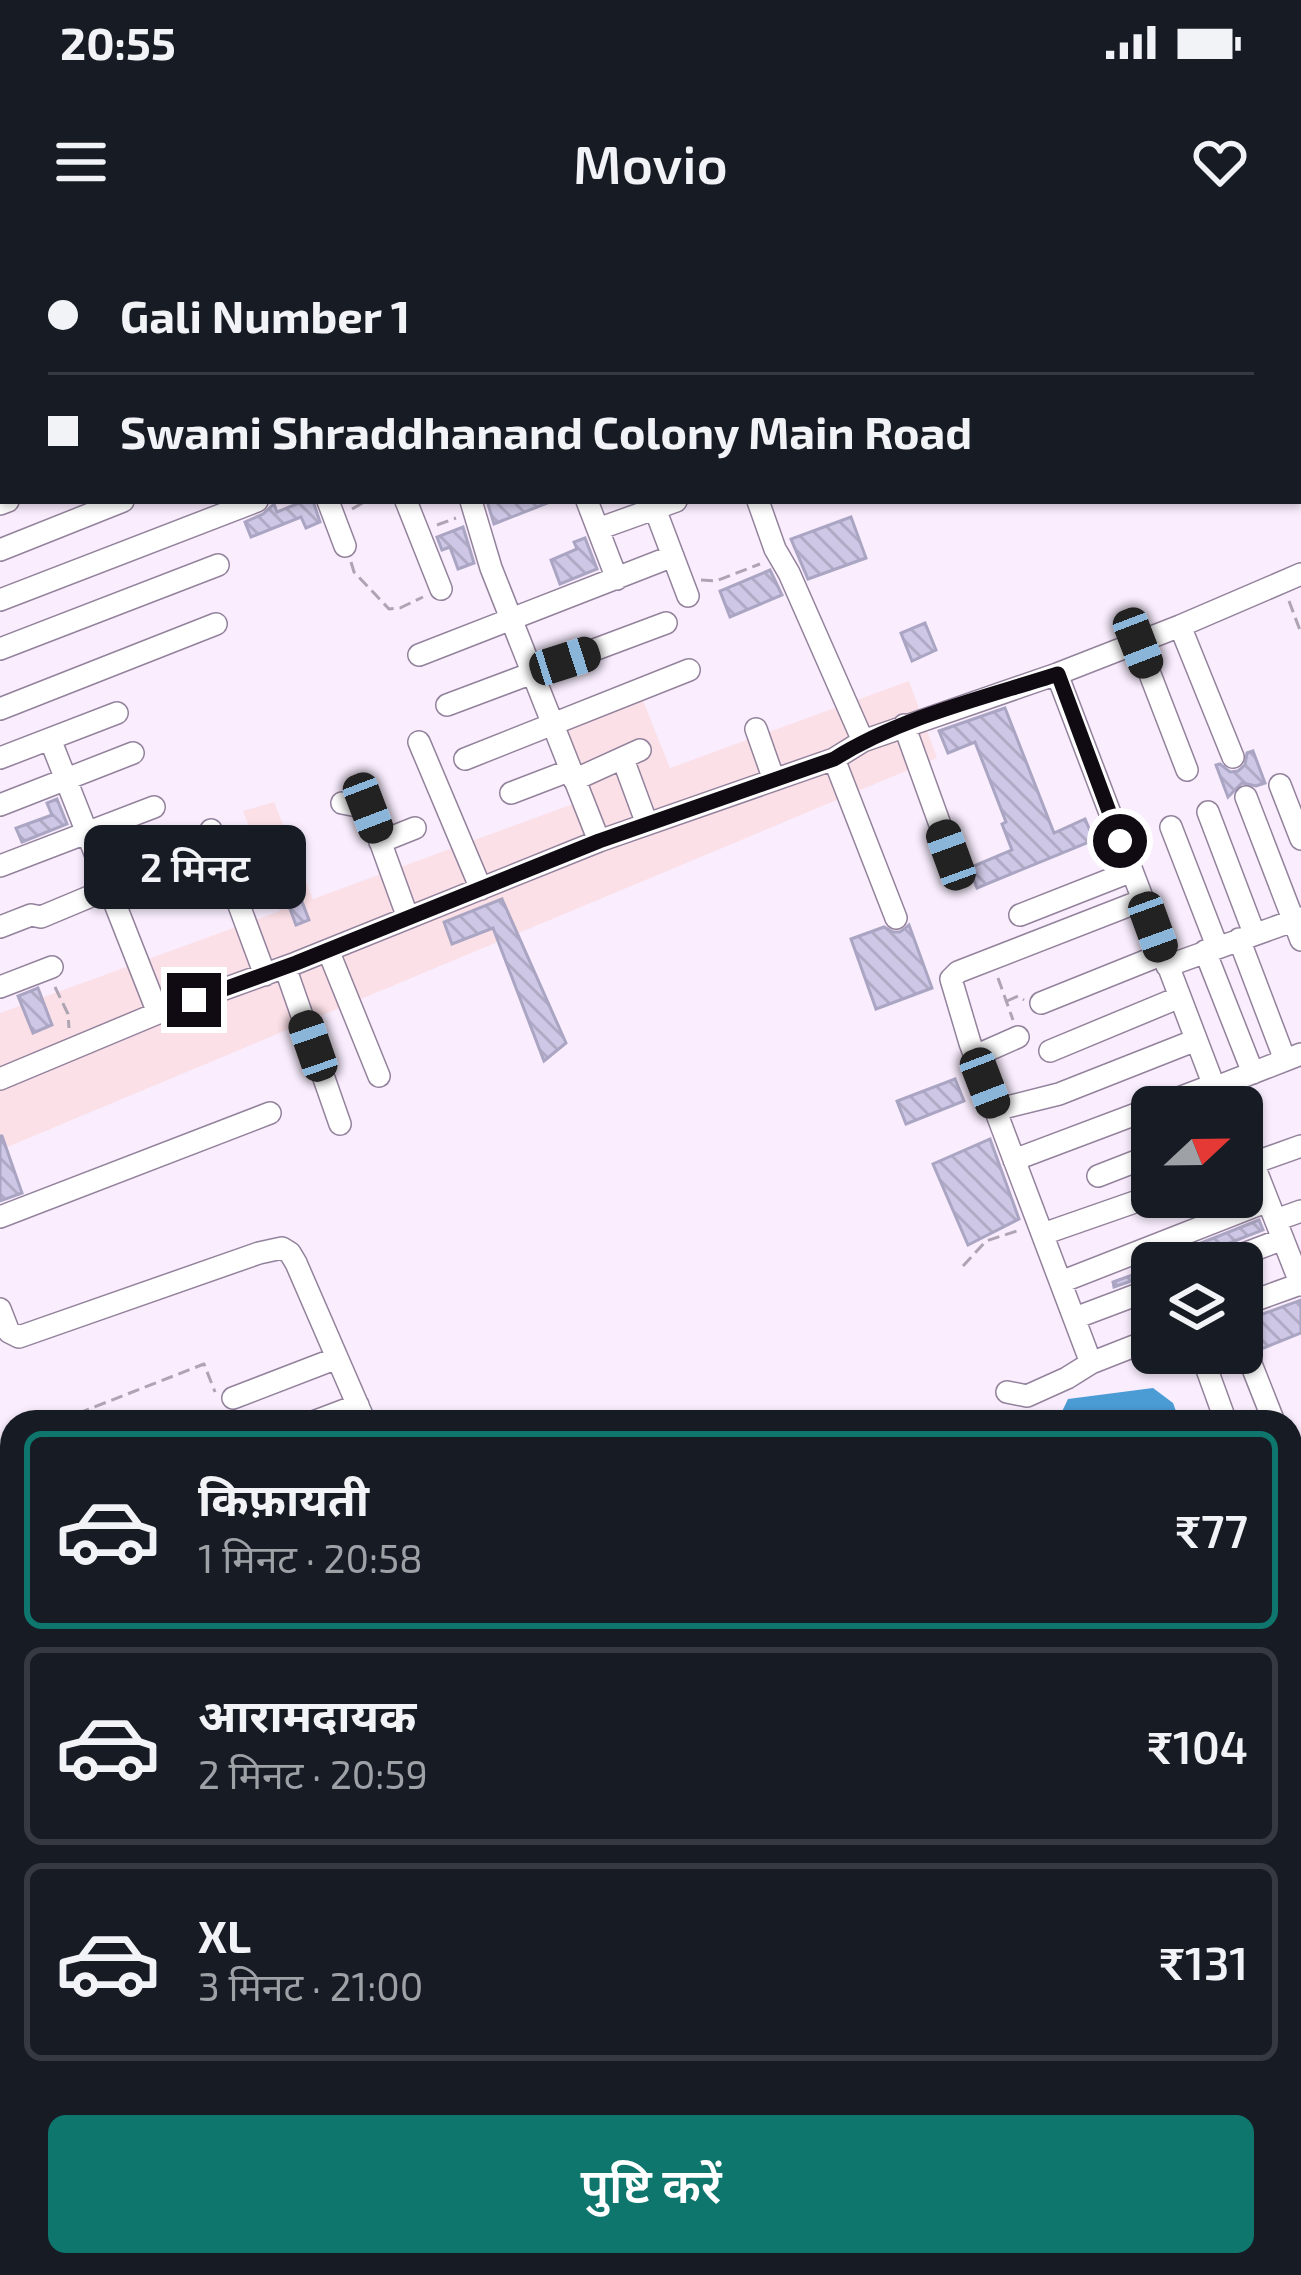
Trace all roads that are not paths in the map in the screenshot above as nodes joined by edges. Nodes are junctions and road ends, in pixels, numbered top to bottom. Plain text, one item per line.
1 (115, 504) edge
2 (240, 504) edge
3 (329, 504) edge
4 (407, 504) edge
5 (588, 504) edge
6 (759, 504) edge
7 (665, 505) edge
8 (473, 506) edge
9 (199, 511) edge
10 (598, 530) junction
11 (345, 546) road end
12 (0, 550) edge
13 (673, 556) junction
14 (218, 565) dead end
15 (1291, 578) edge
16 (617, 579) junction
17 (685, 587) road end
18 (441, 589) dead end
19 (0, 600) edge
20 (512, 619) junction
21 (666, 623) dead end
22 (216, 624) dead end
23 (1180, 626) junction
24 (1138, 643) junction
25 (0, 649) edge
26 (419, 656) dead end
27 (689, 670) dead end
28 (533, 671) junction
29 (1058, 674) junction
30 (447, 705) dead end
31 (0, 709) edge
32 (117, 713) dead end
33 (553, 724) junction
34 (904, 724) junction
35 (756, 729) dead end
36 (50, 739) junction
37 (863, 741) junction
38 (419, 742) dead end
39 (133, 753) dead end
40 (1233, 757) dead end
41 (0, 758) edge
42 (465, 759) dead end
43 (834, 759) junction
44 (1187, 770) dead end
45 (573, 775) junction
46 (65, 780) junction
47 (774, 780) junction
48 (1280, 784) dead end
49 (511, 793) dead end
50 (1246, 797) dead end
51 (342, 803) dead end
52 (0, 805) edge
53 (154, 807) dead end
54 (1208, 812) dead end
55 (646, 824) junction
56 (1171, 827) dead end
57 (415, 828) dead end
58 (211, 830) dead end
59 (85, 832) junction
60 (1301, 839) edge
61 (599, 841) junction
62 (380, 842) junction
63 (951, 855) dead end
64 (0, 866) edge
65 (1132, 871) junction
66 (108, 889) junction
67 (481, 889) junction
68 (1143, 900) junction
69 (1019, 915) dead end
70 (408, 918) junction
71 (896, 919) dead end
72 (1299, 926) edge
73 (0, 927) edge
74 (1229, 942) junction
75 (328, 950) junction
76 (1165, 960) junction
77 (48, 969) road end
78 (275, 971) junction
79 (0, 987) edge
80 (1180, 998) junction
81 (1041, 1003) dead end
82 (158, 1013) junction
83 (1018, 1037) road end
84 (1196, 1040) junction
85 (1050, 1052) dead end
86 (975, 1056) junction
87 (1293, 1057) edge
88 (1253, 1072) junction
89 (379, 1076) dead end
90 (0, 1079) edge
91 (1214, 1086) edge
92 (1229, 1086) edge
93 (995, 1110) junction
94 (270, 1113) dead end
95 (1131, 1117) edge
96 (340, 1124) dead end
97 (1301, 1146) edge
98 (1263, 1155) edge
99 (1015, 1160) junction
100 (1131, 1163) edge
101 (1098, 1176) dead end
102 (1263, 1193) edge
103 (1131, 1202) edge
104 (1301, 1210) edge
105 (0, 1217) edge
106 (1041, 1228) junction
107 (1284, 1234) edge
108 (1061, 1282) junction
109 (1301, 1284) edge
110 (1131, 1297) edge
111 (1263, 1298) edge
112 (0, 1309) edge
113 (1076, 1318) junction
114 (1131, 1347) edge
115 (337, 1358) junction
116 (1091, 1363) junction
117 (1209, 1374) edge
118 (1255, 1374) edge
119 (1007, 1392) dead end
120 (226, 1400) road end
121 (361, 1410) edge
122 (1222, 1410) edge
123 (1269, 1410) edge

1 - 12 street
2 - 9 street
3 - 11 street
4 - 18 street
5 - 10 street
6 - 37 street
7 - 10 street
7 - 13 street
8 - 20 street
9 - 19 street
10 - 16 street
13 - 16 street
13 - 17 street
14 - 25 street
15 - 23 street
16 - 20 street
20 - 26 street
20 - 28 street
21 - 28 street
22 - 31 street
23 - 24 street
23 - 40 street
24 - 29 street
24 - 44 street
27 - 33 street
28 - 30 street
28 - 33 street
29 - 34 street
29 - 65 street
32 - 36 street
33 - 42 street
33 - 45 street
34 - 37 street
34 - 63 street
35 - 47 street
36 - 41 street
36 - 46 street
37 - 43 street
38 - 67 street
39 - 46 street
43 - 47 street
43 - 71 street
45 - 49 street
45 - 55 street
45 - 61 street
46 - 52 street
46 - 59 street
47 - 55 street
48 - 60 street
50 - 72 street
51 - 62 street
53 - 59 street
54 - 74 street
55 - 61 street
56 - 74 street
57 - 62 street
58 - 78 street
59 - 64 street
59 - 66 street
61 - 67 street
62 - 70 street
65 - 68 street
65 - 69 street
66 - 73 street
66 - 82 street
67 - 70 street
68 - 76 street
68 - 86 street
70 - 75 street
72 - 74 street
74 - 76 street
74 - 87 street
74 - 88 street
75 - 78 street
75 - 89 street
76 - 80 street
76 - 81 street
77 - 79 street
78 - 82 street
78 - 96 street
80 - 84 street
80 - 85 street
82 - 90 street
83 - 86 street
84 - 91 street
84 - 93 street
86 - 93 street
87 - 88 street
88 - 92 street
93 - 99 street
94 - 105 street
95 - 99 street
97 - 98 street
99 - 106 street
100 - 101 street
102 - 107 street
103 - 106 street
104 - 107 street
106 - 108 street
107 - 108 street
107 - 109 street
108 - 113 street
109 - 111 street
110 - 113 street
112 - 115 street
113 - 116 street
114 - 116 street
115 - 120 street
115 - 121 street
116 - 119 street
117 - 122 street
118 - 123 street

